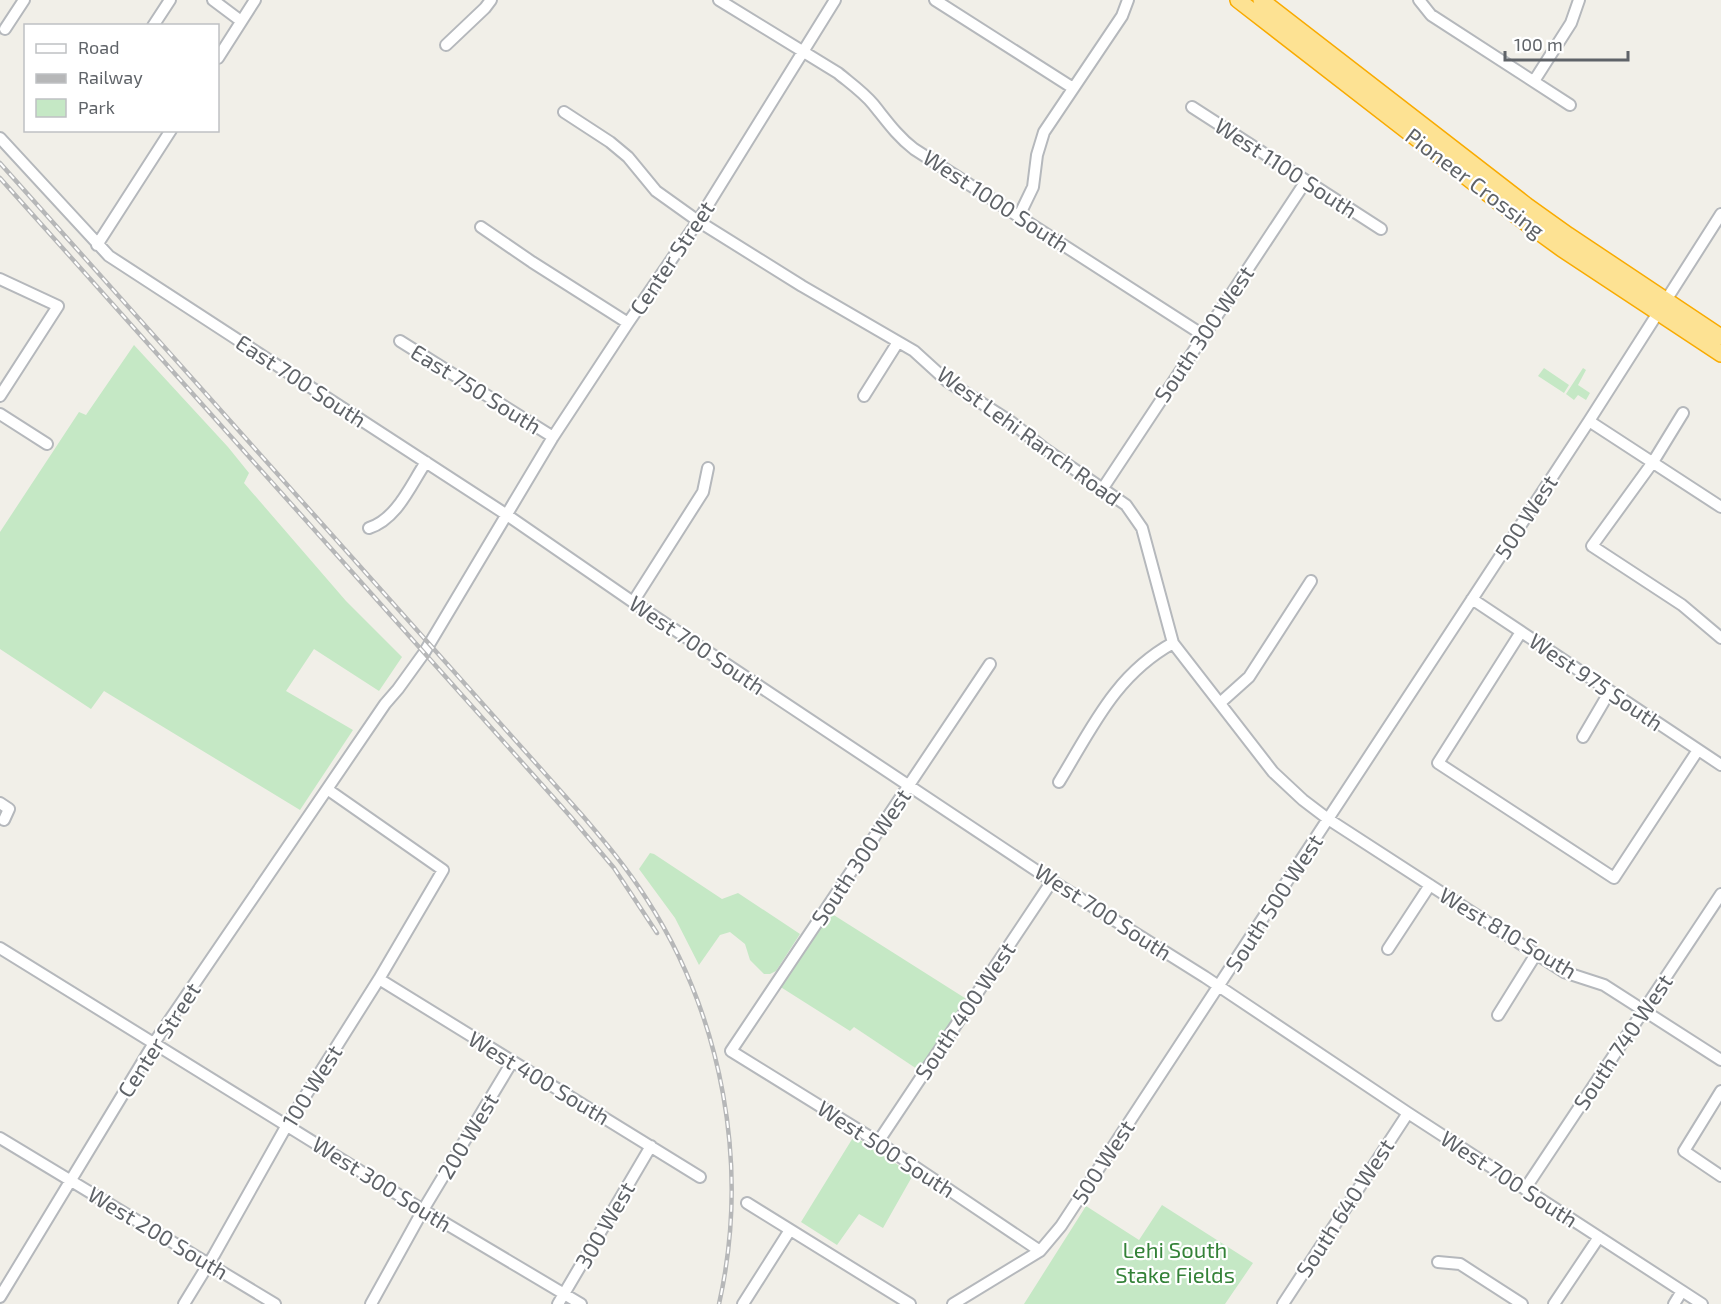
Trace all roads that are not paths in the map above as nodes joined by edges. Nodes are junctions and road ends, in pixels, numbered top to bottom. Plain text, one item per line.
1 (24, 0) edge
2 (170, 0) edge
3 (213, 0) edge
4 (255, 0) edge
5 (491, 0) edge
6 (718, 0) edge
7 (835, 0) edge
8 (935, 0) edge
9 (1128, 0) edge
10 (1238, 0) edge
11 (1261, 0) edge
12 (1419, 0) edge
13 (1579, 0) edge
14 (242, 21) junction
15 (154, 24) edge
16 (5, 29) dead end
17 (446, 45) dead end
18 (802, 51) junction
19 (219, 56) edge
20 (1534, 81) junction
21 (1073, 88) junction
22 (1569, 105) dead end
23 (1192, 107) dead end
24 (564, 112) dead end
25 (170, 132) edge
26 (0, 138) edge
27 (1306, 181) junction
28 (1721, 214) edge
29 (1019, 216) junction
30 (699, 221) junction
31 (481, 227) dead end
32 (1381, 229) dead end
33 (98, 245) junction
34 (0, 279) edge
35 (1661, 307) junction
36 (628, 323) junction
37 (1203, 335) junction
38 (1721, 337) edge
39 (399, 341) dead end
40 (898, 342) junction
41 (1721, 354) edge
42 (0, 396) edge
43 (864, 396) dead end
44 (1683, 413) dead end
45 (0, 414) edge
46 (1589, 421) junction
47 (553, 437) junction
48 (47, 444) dead end
49 (426, 462) junction
50 (1653, 462) junction
51 (708, 468) dead end
52 (1102, 488) junction
53 (1721, 507) edge
54 (507, 515) junction
55 (369, 528) dead end
56 (1311, 581) dead end
57 (1472, 599) junction
58 (633, 602) junction
59 (1521, 632) junction
60 (1721, 638) edge
61 (1173, 643) junction
62 (990, 664) dead end
63 (1610, 692) junction
64 (1220, 703) junction
65 (1583, 737) dead end
66 (1698, 750) junction
67 (1721, 765) edge
68 (1059, 782) dead end
69 (909, 785) junction
70 (327, 789) junction
71 (0, 803) edge
72 (1328, 819) junction
73 (4, 820) dead end
74 (1052, 881) junction
75 (1430, 885) junction
76 (1721, 894) edge
77 (0, 948) edge
78 (1388, 949) dead end
79 (1536, 954) junction
80 (379, 979) junction
81 (1219, 987) junction
82 (1644, 1011) junction
83 (1498, 1015) dead end
84 (154, 1043) junction
85 (731, 1051) joint
86 (1721, 1060) edge
87 (512, 1062) junction
88 (1721, 1091) edge
89 (1408, 1113) junction
90 (287, 1125) junction
91 (0, 1138) edge
92 (878, 1142) junction
93 (651, 1146) junction
94 (1721, 1176) edge
95 (700, 1177) dead end
96 (72, 1181) junction
97 (1525, 1189) junction
98 (747, 1203) dead end
99 (423, 1210) junction
100 (790, 1230) junction
101 (1599, 1237) junction
102 (1040, 1251) junction
103 (1438, 1262) dead end
104 (208, 1264) junction
105 (1682, 1291) junction
106 (565, 1294) junction
107 (0, 1298) edge
108 (184, 1304) edge
109 (275, 1304) edge
110 (371, 1304) edge
111 (558, 1304) edge
112 (581, 1304) edge
113 (742, 1304) edge
114 (910, 1304) edge
115 (953, 1304) edge
116 (1283, 1304) edge
117 (1522, 1304) edge
118 (1554, 1304) edge
119 (1674, 1304) edge
120 (1702, 1304) edge

1 - 16 street
2 - 15 street
3 - 14 street
4 - 14 street
5 - 17 street
6 - 18 street, West 1000 South
7 - 18 street, Center Street
8 - 21 street
9 - 21 street
10 - 35 highway, Pioneer Crossing
11 - 35 highway, Pioneer Crossing
12 - 20 street
13 - 20 street
14 - 19 street
18 - 29 street, West 1000 South
18 - 30 street, Center Street
20 - 22 street
21 - 29 street
23 - 27 street, West 1100 South
24 - 30 street, West Lehi Ranch Road
25 - 33 street
26 - 33 street, East 700 South
27 - 32 street, West 1100 South
27 - 37 street, South 300 West
28 - 35 street, 500 West
29 - 37 street, West 1000 South
30 - 36 street, Center Street
30 - 40 street, West Lehi Ranch Road
31 - 36 street
33 - 49 street, East 700 South
34 - 42 street
35 - 38 highway, Pioneer Crossing
35 - 41 highway, Pioneer Crossing
35 - 46 street, 500 West
36 - 47 street, Center Street
37 - 52 street, South 300 West
39 - 47 street, East 750 South
40 - 43 street
40 - 52 street, West Lehi Ranch Road
44 - 50 street
45 - 48 street
46 - 50 street
46 - 57 street, 500 West
47 - 54 street, Center Street
49 - 54 street, East 700 South
49 - 55 street
50 - 53 street
50 - 60 street
51 - 58 street
52 - 61 street, West Lehi Ranch Road
54 - 58 street, West 700 South
54 - 70 street, Center Street
56 - 64 street
57 - 59 street, West 975 South
57 - 72 street, 500 West
58 - 69 street, West 700 South
59 - 63 street, West 975 South
59 - 66 street
61 - 64 street, West Lehi Ranch Road
61 - 68 street
62 - 69 street, South 300 West
63 - 65 street
63 - 66 street, West 975 South
64 - 72 street, West Lehi Ranch Road
66 - 67 street, West 975 South
69 - 74 street, West 700 South
69 - 85 street, South 300 West
70 - 80 street, 100 West
70 - 84 street, Center Street
71 - 73 street
72 - 75 street, West 810 South
72 - 81 street, South 500 West
74 - 81 street, West 700 South
74 - 92 street, South 400 West
75 - 78 street
75 - 79 street, West 810 South
76 - 82 street, South 740 West
77 - 84 street, West 300 South
79 - 82 street, West 810 South
79 - 83 street
80 - 87 street, West 400 South
80 - 90 street, 100 West
81 - 89 street, West 700 South
81 - 102 street, 500 West
82 - 86 street, West 810 South
82 - 97 street, South 740 West
84 - 90 street, West 300 South
84 - 96 street, Center Street
85 - 92 street, West 500 South
87 - 93 street, West 400 South
87 - 99 street, 200 West
88 - 94 street
89 - 97 street, West 700 South
89 - 116 street, South 640 West
90 - 99 street, West 300 South
90 - 104 street, 100 West
91 - 96 street, West 200 South
92 - 102 street, West 500 South
93 - 95 street, West 400 South
93 - 106 street, 300 West
96 - 104 street, West 200 South
96 - 107 street, Center Street
97 - 101 street, West 700 South
98 - 100 street
99 - 106 street, West 300 South
99 - 110 street, 200 West
100 - 113 street
100 - 114 street
101 - 105 street, West 700 South
101 - 118 street
102 - 115 street, 500 West
103 - 117 street
104 - 108 street, 100 West
104 - 109 street, West 200 South
105 - 119 street
105 - 120 street, West 700 South
106 - 111 street, 300 West
106 - 112 street, West 300 South

